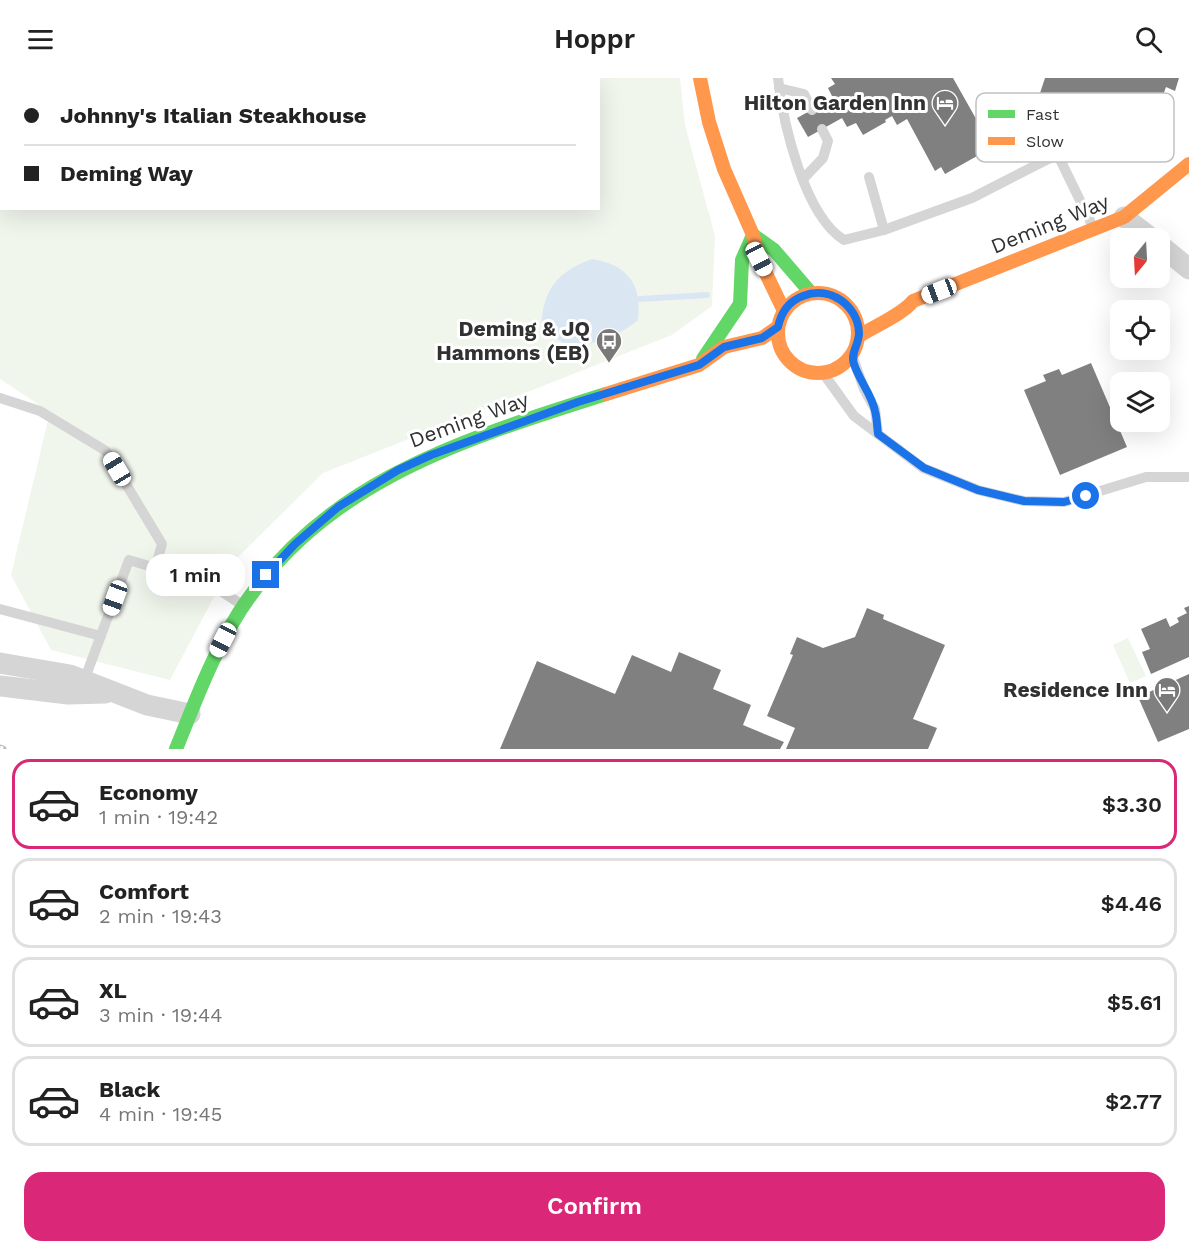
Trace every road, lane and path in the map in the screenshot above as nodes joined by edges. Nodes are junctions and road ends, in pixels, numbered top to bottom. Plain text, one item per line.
1 (700, 78) edge
2 (779, 83) edge
3 (812, 110) dead end
4 (822, 129) dead end
5 (1042, 162) edge
6 (1062, 162) edge
7 (1189, 164) edge
8 (869, 177) dead end
9 (803, 179) junction
10 (1124, 217) junction
11 (1138, 228) edge
12 (885, 230) junction
13 (1095, 230) junction
14 (753, 235) junction
15 (1170, 253) edge
16 (1189, 269) edge
17 (811, 293) junction
18 (900, 295) dead end
19 (913, 301) junction
20 (847, 305) junction
21 (862, 305) dead end
22 (784, 311) junction
23 (778, 327) junction
24 (859, 336) junction
25 (852, 355) junction
26 (771, 357) dead end
27 (788, 360) junction
28 (699, 365) junction
29 (718, 366) dead end
30 (823, 373) junction
31 (0, 398) edge
32 (878, 434) junction
33 (1189, 477) edge
34 (155, 569) junction
35 (244, 606) junction
36 (0, 609) edge
37 (100, 636) junction
38 (0, 663) edge
39 (84, 681) junction
40 (0, 686) edge
41 (115, 693) junction
42 (190, 714) junction
43 (176, 749) edge

1 - 14 street
2 - 3 lane
2 - 9 lane
4 - 9 lane
5 - 12 lane
6 - 13 lane
7 - 10 street, Deming Way
8 - 12 lane
9 - 12 lane
10 - 11 street
10 - 13 street, Deming Way
13 - 19 street, Deming Way
14 - 17 street
14 - 22 street
14 - 28 street
15 - 16 street
17 - 20 street
17 - 22 street
18 - 19 street
19 - 24 street, Deming Way
20 - 21 street
20 - 24 street
22 - 23 street
23 - 27 street
23 - 28 street, Deming Way
24 - 25 street
25 - 30 street
25 - 32 lane
26 - 27 street
27 - 30 street
28 - 29 street, Deming Way
28 - 35 street, Deming Way
30 - 32 lane
31 - 34 lane
32 - 33 lane
34 - 35 lane
34 - 37 lane
35 - 42 street, Deming Way
36 - 37 lane
37 - 39 lane
38 - 39 street
39 - 41 street
40 - 41 street
41 - 42 street
42 - 43 street, Deming Way

